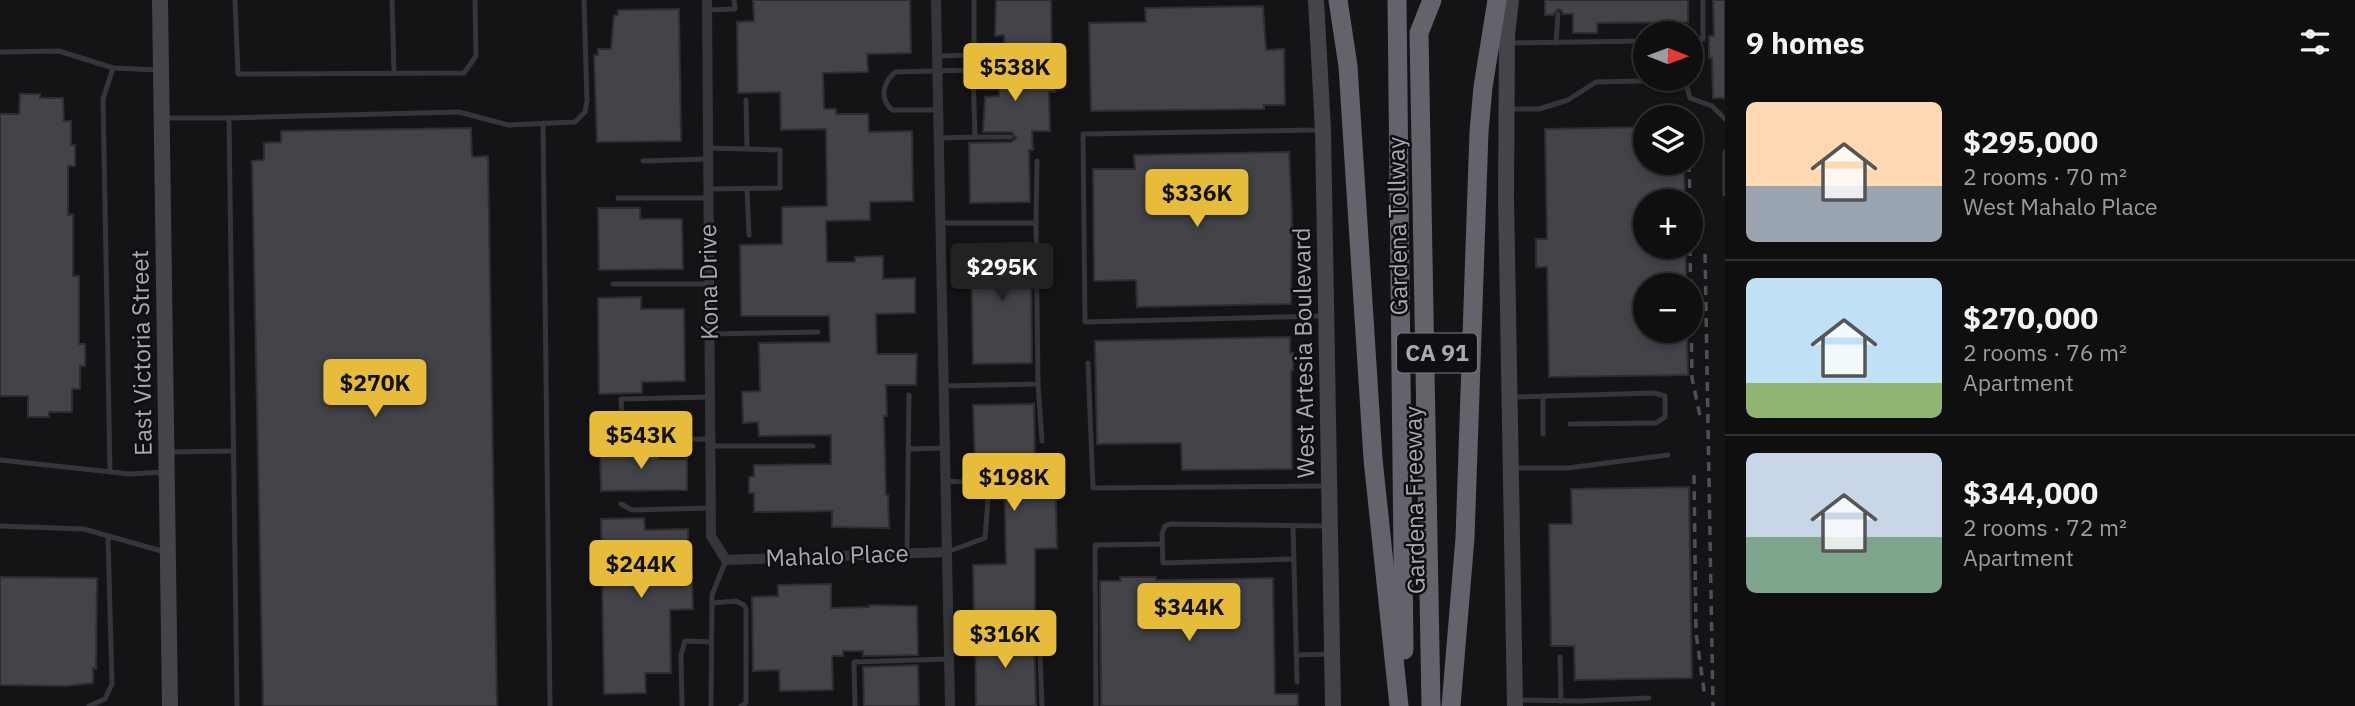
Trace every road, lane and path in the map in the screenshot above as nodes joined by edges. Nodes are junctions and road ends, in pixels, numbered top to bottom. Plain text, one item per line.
1 (160, 0) edge
2 (235, 0) edge
3 (392, 0) edge
4 (475, 0) edge
5 (584, 0) edge
6 (734, 0) edge
7 (936, 0) edge
8 (974, 0) edge
9 (1316, 0) edge
10 (1338, 0) edge
11 (1397, 0) edge
12 (1432, 0) edge
13 (1497, 0) edge
14 (1511, 0) edge
15 (1703, 0) edge
16 (707, 5) edge
17 (1558, 15) dead end
18 (1703, 21) edge
19 (1633, 41) edge
20 (1507, 43) junction
21 (1556, 44) junction
22 (0, 51) edge
23 (937, 56) junction
24 (113, 68) junction
25 (161, 71) junction
26 (937, 71) junction
27 (394, 73) junction
28 (746, 100) dead end
29 (1507, 109) junction
30 (938, 110) junction
31 (162, 118) junction
32 (229, 118) junction
33 (1725, 119) edge
34 (543, 123) junction
35 (1322, 130) junction
36 (1011, 136) dead end
37 (975, 137) junction
38 (939, 138) junction
39 (747, 149) junction
40 (1725, 152) edge
41 (708, 154) junction
42 (643, 161) dead end
43 (1037, 161) dead end
44 (747, 189) junction
45 (708, 194) junction
46 (1725, 194) edge
47 (618, 198) dead end
48 (940, 223) junction
49 (1036, 223) junction
50 (749, 235) dead end
51 (1400, 244) junction
52 (613, 284) dead end
53 (709, 284) junction
54 (1326, 316) junction
55 (818, 332) dead end
56 (710, 334) junction
57 (1088, 363) dead end
58 (1038, 384) junction
59 (944, 386) junction
60 (909, 395) dead end
61 (1542, 396) junction
62 (710, 397) junction
63 (1509, 397) junction
64 (1570, 424) dead end
65 (1543, 434) dead end
66 (1042, 441) dead end
67 (711, 443) junction
68 (813, 446) dead end
69 (945, 448) junction
70 (908, 449) junction
71 (234, 451) junction
72 (166, 452) junction
73 (1668, 455) dead end
74 (0, 460) edge
75 (1510, 468) junction
76 (110, 471) junction
77 (167, 471) junction
78 (946, 481) junction
79 (1329, 486) junction
80 (621, 504) dead end
81 (711, 508) junction
82 (1293, 525) junction
83 (0, 526) edge
84 (1329, 526) junction
85 (108, 536) junction
86 (1162, 544) junction
87 (168, 552) junction
88 (947, 552) junction
89 (907, 554) junction
90 (726, 559) junction
91 (1293, 559) junction
92 (712, 603) junction
93 (948, 631) junction
94 (711, 642) junction
95 (1332, 654) junction
96 (1296, 655) junction
97 (1560, 657) dead end
98 (949, 659) junction
99 (1297, 682) dead end
100 (1649, 698) dead end
101 (1561, 701) junction
102 (1515, 703) edge
103 (89, 706) edge
104 (170, 706) edge
105 (237, 706) edge
106 (550, 706) edge
107 (682, 706) edge
108 (711, 706) edge
109 (741, 706) edge
110 (855, 706) edge
111 (950, 706) edge
112 (1042, 706) edge
113 (1096, 706) edge
114 (1333, 706) edge
115 (1399, 706) edge
116 (1405, 706) edge
117 (1419, 706) edge
118 (1431, 706) edge
119 (1444, 706) edge
120 (1451, 706) edge

1 - 25 main road, East Victoria Street
2 - 27 lane
3 - 27 lane
4 - 27 lane
5 - 34 lane
6 - 16 lane
7 - 23 street
8 - 23 lane
9 - 35 main road, West Artesia Boulevard
10 - 115 highway
11 - 51 highway, Gardena Freeway / CA 91
12 - 118 highway, Gardena Tollway
12 - 119 highway, Gardena Freeway / CA 91
13 - 120 highway
14 - 20 main road
15 - 18 lane
16 - 41 street, Kona Drive
17 - 21 lane
19 - 21 lane
20 - 21 lane
20 - 29 main road
22 - 24 lane
23 - 26 street
24 - 25 lane
24 - 76 lane
25 - 31 main road, East Victoria Street
26 - 30 street
26 - 30 lane
26 - 37 lane
28 - 39 lane
29 - 33 lane
29 - 63 main road
30 - 38 street
31 - 32 lane
31 - 72 main road, East Victoria Street
32 - 34 lane
32 - 71 lane
34 - 106 lane
35 - 54 main road, West Artesia Boulevard
35 - 54 lane
36 - 37 lane
37 - 38 lane
38 - 48 street
39 - 41 lane
39 - 44 lane
40 - 46 lane
41 - 42 lane
41 - 45 street, Kona Drive
43 - 49 lane
44 - 45 lane
44 - 50 lane
45 - 47 lane
45 - 53 street, Kona Drive
48 - 49 lane
48 - 59 street
49 - 58 lane
51 - 116 highway, Gardena Freeway / CA 91
51 - 117 highway, Gardena Tollway
52 - 53 lane
53 - 56 street, Kona Drive
54 - 79 main road, West Artesia Boulevard
55 - 56 lane
56 - 62 street, Kona Drive
57 - 79 lane
58 - 59 lane
58 - 66 lane
59 - 69 street
60 - 70 lane
61 - 63 lane
61 - 64 lane
61 - 65 lane
62 - 67 street, Kona Drive
62 - 67 lane
63 - 75 main road
67 - 68 lane
67 - 81 street, Kona Drive
69 - 70 lane
69 - 78 street
70 - 89 lane
71 - 72 lane
71 - 105 lane
72 - 77 main road, East Victoria Street
73 - 75 lane
74 - 76 lane
75 - 102 main road
76 - 77 lane
77 - 87 main road, East Victoria Street
78 - 88 street
78 - 88 lane
79 - 84 main road, West Artesia Boulevard
80 - 81 lane
81 - 90 street, Kona Drive
82 - 84 lane
82 - 86 lane
82 - 91 lane
83 - 85 lane
84 - 95 main road, West Artesia Boulevard
85 - 87 lane
85 - 103 lane
86 - 91 lane
86 - 113 lane
87 - 104 main road, East Victoria Street
88 - 89 street, Mahalo Place
88 - 93 street
89 - 90 street, Mahalo Place
90 - 92 lane
91 - 96 lane
92 - 94 lane
92 - 109 lane
93 - 98 street
93 - 112 lane
94 - 107 lane
94 - 108 lane
95 - 96 lane
95 - 114 main road, West Artesia Boulevard
96 - 99 lane
97 - 101 lane
98 - 110 lane
98 - 111 street
100 - 101 lane
101 - 102 lane

